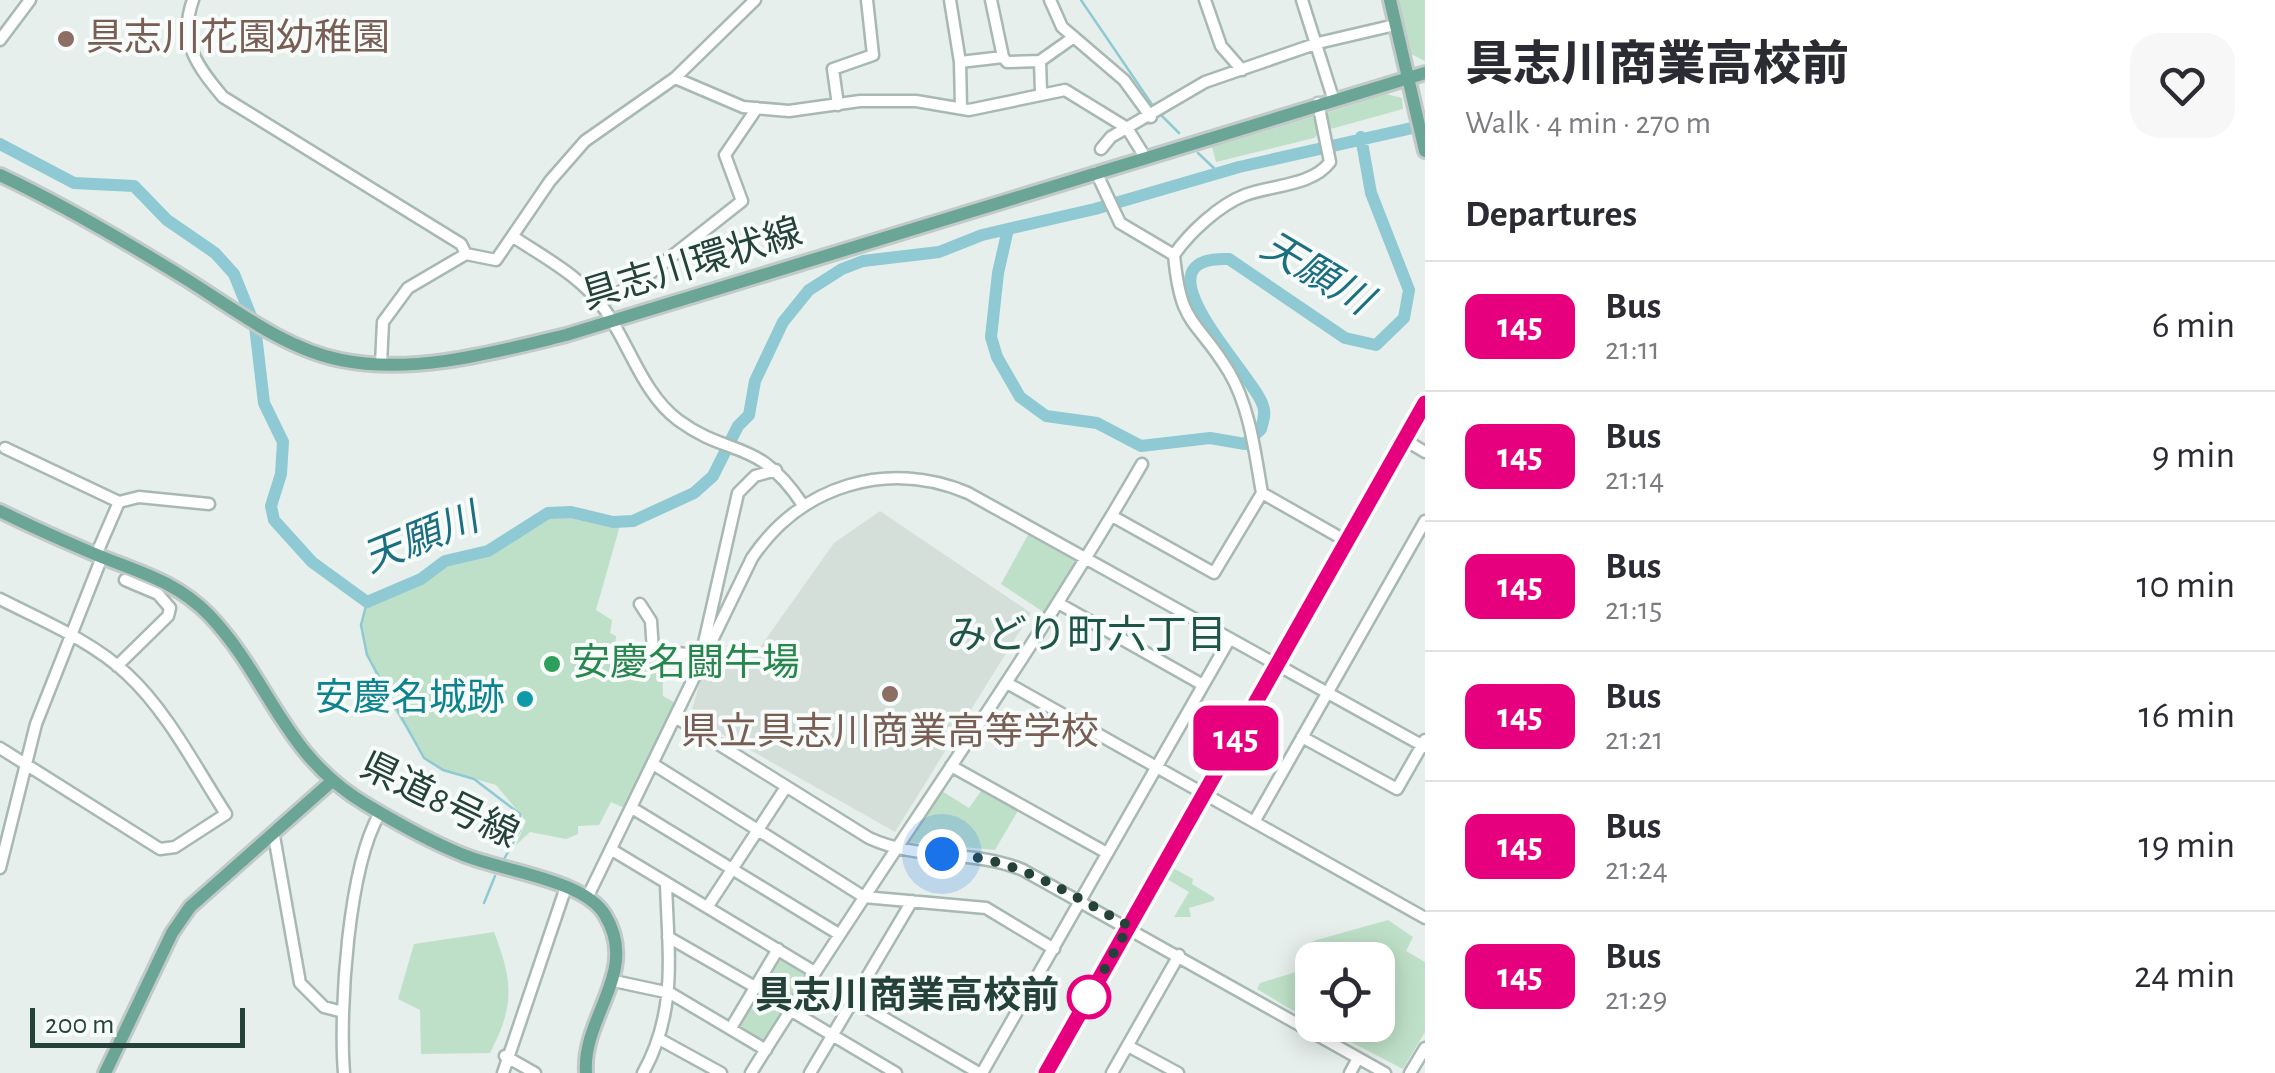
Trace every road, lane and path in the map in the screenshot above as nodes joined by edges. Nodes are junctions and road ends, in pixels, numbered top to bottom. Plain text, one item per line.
1 (30, 0) edge
2 (193, 0) edge
3 (755, 0) edge
4 (867, 0) edge
5 (950, 0) edge
6 (991, 0) edge
7 (1050, 0) edge
8 (1205, 0) edge
9 (1302, 0) edge
10 (1390, 0) edge
11 (1395, 25) junction
12 (1074, 36) junction
13 (0, 40) edge
14 (1318, 43) junction
15 (1003, 56) junction
16 (1040, 61) junction
17 (960, 62) junction
18 (1242, 70) junction
19 (1425, 73) edge
20 (674, 78) junction
21 (1406, 78) junction
22 (1042, 92) junction
23 (1333, 98) junction
24 (1318, 103) junction
25 (838, 105) junction
26 (961, 107) junction
27 (757, 108) junction
28 (1150, 117) junction
29 (1127, 128) junction
30 (1424, 148) edge
31 (1101, 149) dead end
32 (1145, 157) junction
33 (1096, 172) junction
34 (0, 175) edge
35 (515, 238) junction
36 (466, 254) junction
37 (1174, 255) junction
38 (600, 303) junction
39 (613, 321) junction
40 (382, 364) junction
41 (1425, 403) edge
42 (1405, 440) junction
43 (5, 448) dead end
44 (1425, 452) edge
45 (1142, 464) dead end
46 (776, 470) junction
47 (1262, 493) junction
48 (119, 502) junction
49 (209, 504) dead end
50 (803, 505) junction
51 (0, 511) edge
52 (1112, 516) junction
53 (1425, 521) edge
54 (1348, 542) junction
55 (99, 556) junction
56 (1086, 559) junction
57 (125, 580) dead end
58 (0, 599) edge
59 (1058, 603) junction
60 (640, 604) dead end
61 (71, 636) junction
62 (1230, 640) junction
63 (702, 657) junction
64 (117, 666) junction
65 (1277, 667) junction
66 (1007, 683) junction
67 (1203, 685) junction
68 (1326, 694) junction
69 (676, 717) junction
70 (1302, 738) junction
71 (1424, 744) edge
72 (0, 748) edge
73 (29, 764) junction
74 (653, 764) junction
75 (951, 766) junction
76 (1156, 769) junction
77 (331, 782) junction
78 (786, 787) junction
79 (1204, 794) junction
80 (632, 808) junction
81 (380, 813) junction
82 (1254, 822) junction
83 (759, 831) junction
84 (274, 836) junction
85 (894, 848) junction
86 (612, 850) junction
87 (1107, 853) junction
88 (730, 867) junction
89 (0, 868) edge
90 (666, 883) junction
91 (566, 888) junction
92 (588, 896) junction
93 (864, 896) junction
94 (1081, 900) junction
95 (912, 902) junction
96 (708, 906) junction
97 (1425, 918) edge
98 (1129, 926) junction
99 (837, 933) junction
100 (668, 937) junction
101 (778, 949) junction
102 (1054, 949) junction
103 (1179, 954) junction
104 (814, 970) junction
105 (614, 982) junction
106 (755, 987) junction
107 (670, 992) junction
108 (854, 1001) junction
109 (790, 1010) junction
110 (344, 1012) junction
111 (731, 1028) junction
112 (833, 1035) junction
113 (662, 1040) junction
114 (1128, 1046) junction
115 (1425, 1048) edge
116 (766, 1050) junction
117 (506, 1056) junction
118 (1358, 1058) junction
119 (105, 1073) edge
120 (344, 1073) edge
121 (503, 1073) edge
122 (535, 1073) edge
123 (585, 1073) edge
124 (643, 1073) edge
125 (721, 1073) edge
126 (752, 1073) edge
127 (810, 1073) edge
128 (896, 1073) edge
129 (981, 1073) edge
130 (1046, 1073) edge
131 (1112, 1073) edge
132 (1178, 1073) edge
133 (1350, 1073) edge
134 (1384, 1073) edge
135 (1410, 1073) edge

1 - 13 street
2 - 36 street
3 - 20 street
4 - 25 street
5 - 17 street
6 - 15 street
7 - 12 street
8 - 18 street
9 - 14 street
10 - 11 main road
11 - 14 street
11 - 21 main road
12 - 16 street
12 - 28 street
14 - 18 street
14 - 23 street
15 - 16 street
15 - 17 street
16 - 22 street
17 - 26 street
18 - 28 street
19 - 21 main road, 具志川環状線
20 - 27 street
20 - 35 street
21 - 23 main road, 具志川環状線
21 - 30 main road
22 - 26 street
22 - 29 street
23 - 24 main road, 具志川環状線
24 - 32 main road, 具志川環状線
24 - 37 street
25 - 26 street
25 - 27 street
27 - 38 street
28 - 29 street
29 - 31 street
29 - 32 street
32 - 33 main road, 具志川環状線
33 - 37 street
33 - 39 main road, 具志川環状線
34 - 40 main road, 具志川環状線
35 - 36 street
35 - 38 street
36 - 40 street
37 - 47 street
38 - 39 street
39 - 40 main road, 具志川環状線
39 - 46 street
41 - 42 main road
42 - 44 street
42 - 54 main road
43 - 48 street
45 - 52 street
46 - 50 street
46 - 63 street
47 - 52 street
47 - 54 street
48 - 49 street
48 - 55 street
50 - 56 street
50 - 63 street
51 - 55 main road, 県道8号線
52 - 56 street
53 - 68 street
54 - 65 main road
55 - 61 street
55 - 77 main road, 県道8号線
56 - 59 street
56 - 62 street
57 - 64 street
58 - 61 street
59 - 66 street
59 - 67 street
60 - 63 street
61 - 64 street
61 - 73 street
62 - 65 street
62 - 67 street
63 - 69 street
64 - 73 street
65 - 68 street
65 - 79 main road
66 - 75 street
66 - 76 street
67 - 76 street
68 - 70 street
68 - 71 street
69 - 74 street
69 - 78 street
70 - 71 street
70 - 82 street
72 - 73 street
73 - 89 street
74 - 80 street
74 - 83 street
75 - 85 street
75 - 87 street
76 - 79 street
76 - 87 street
77 - 81 main road, 県道8号線
77 - 84 main road
78 - 83 street
78 - 85 street
79 - 82 street
79 - 98 main road
80 - 86 street
80 - 88 street
81 - 91 main road, 県道8号線
81 - 110 street
82 - 97 street
83 - 88 street
83 - 93 street
84 - 110 street
84 - 119 main road
85 - 93 street
85 - 94 street
86 - 90 street
86 - 92 street
87 - 94 street
88 - 96 street
88 - 99 street
90 - 96 street
90 - 100 street
91 - 92 main road, 県道8号線
91 - 117 street
92 - 105 main road
93 - 95 street
93 - 99 street
94 - 98 street
94 - 102 street
95 - 102 street
95 - 108 street
96 - 101 street
98 - 103 street
98 - 130 main road
99 - 104 street
100 - 106 street
100 - 107 street
101 - 104 street
101 - 106 street
102 - 129 street
103 - 114 street
103 - 118 street
104 - 109 street
105 - 107 street
105 - 123 main road
106 - 111 street
107 - 111 street
107 - 113 street
108 - 112 street
108 - 129 street
109 - 112 street
109 - 116 street
110 - 120 street
111 - 116 street
112 - 127 street
112 - 128 street
113 - 124 street
113 - 125 street
114 - 131 street
114 - 132 street
115 - 135 street
116 - 126 street
117 - 121 street
117 - 122 street
118 - 133 street
118 - 134 street

